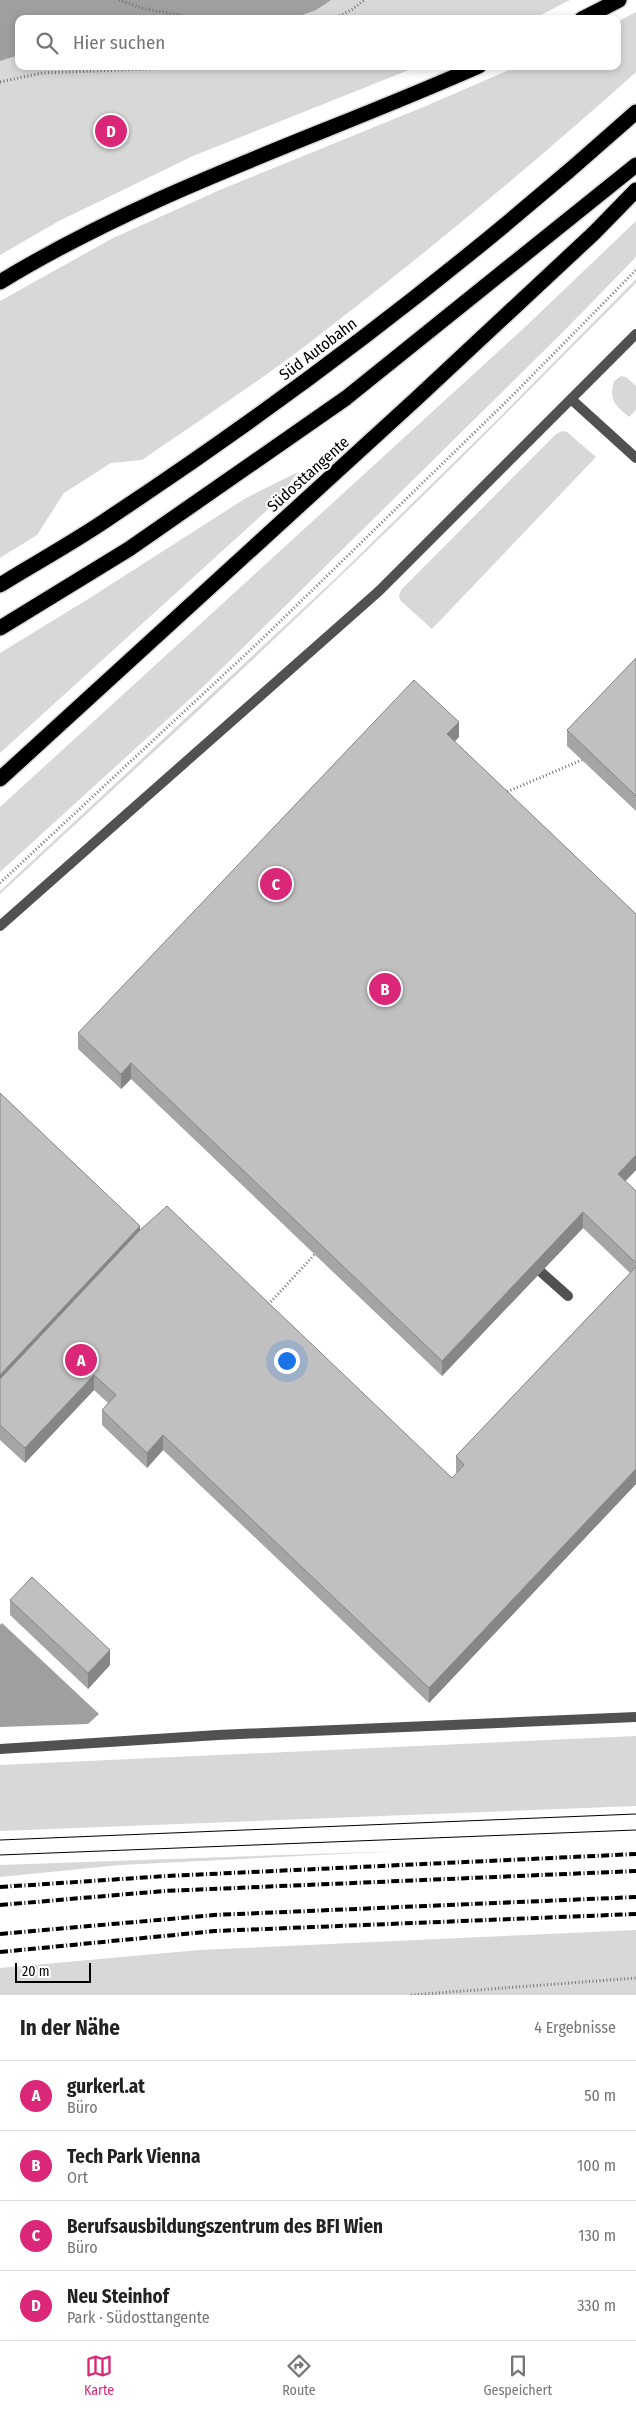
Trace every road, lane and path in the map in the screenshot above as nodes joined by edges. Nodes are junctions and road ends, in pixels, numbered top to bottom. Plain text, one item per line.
1 (119, 0) edge
2 (364, 0) edge
3 (619, 0) edge
4 (179, 15) edge
5 (341, 15) edge
6 (590, 15) edge
7 (121, 70) edge
8 (469, 70) edge
9 (0, 82) edge
10 (636, 112) edge
11 (636, 166) edge
12 (636, 190) edge
13 (636, 270) edge
14 (0, 282) edge
15 (636, 334) edge
16 (571, 399) junction
17 (636, 458) edge
18 (0, 585) edge
19 (0, 628) edge
20 (582, 760) edge
21 (0, 779) edge
22 (496, 796) edge
23 (0, 883) edge
24 (0, 926) edge
25 (315, 1254) edge
26 (541, 1272) edge
27 (568, 1296) dead end
28 (261, 1311) edge
29 (636, 1717) edge
30 (0, 1749) edge
31 (636, 1978) edge
32 (411, 1995) edge

1 - 4 path
2 - 5 path
3 - 6 highway
7 - 9 path
8 - 14 highway
10 - 18 highway, Süd Autobahn
11 - 19 highway
12 - 21 highway, Südosttangente
13 - 23 path
15 - 16 lane
16 - 17 lane
16 - 24 lane
20 - 22 path
25 - 28 path
26 - 27 lane
29 - 30 lane
31 - 32 path

